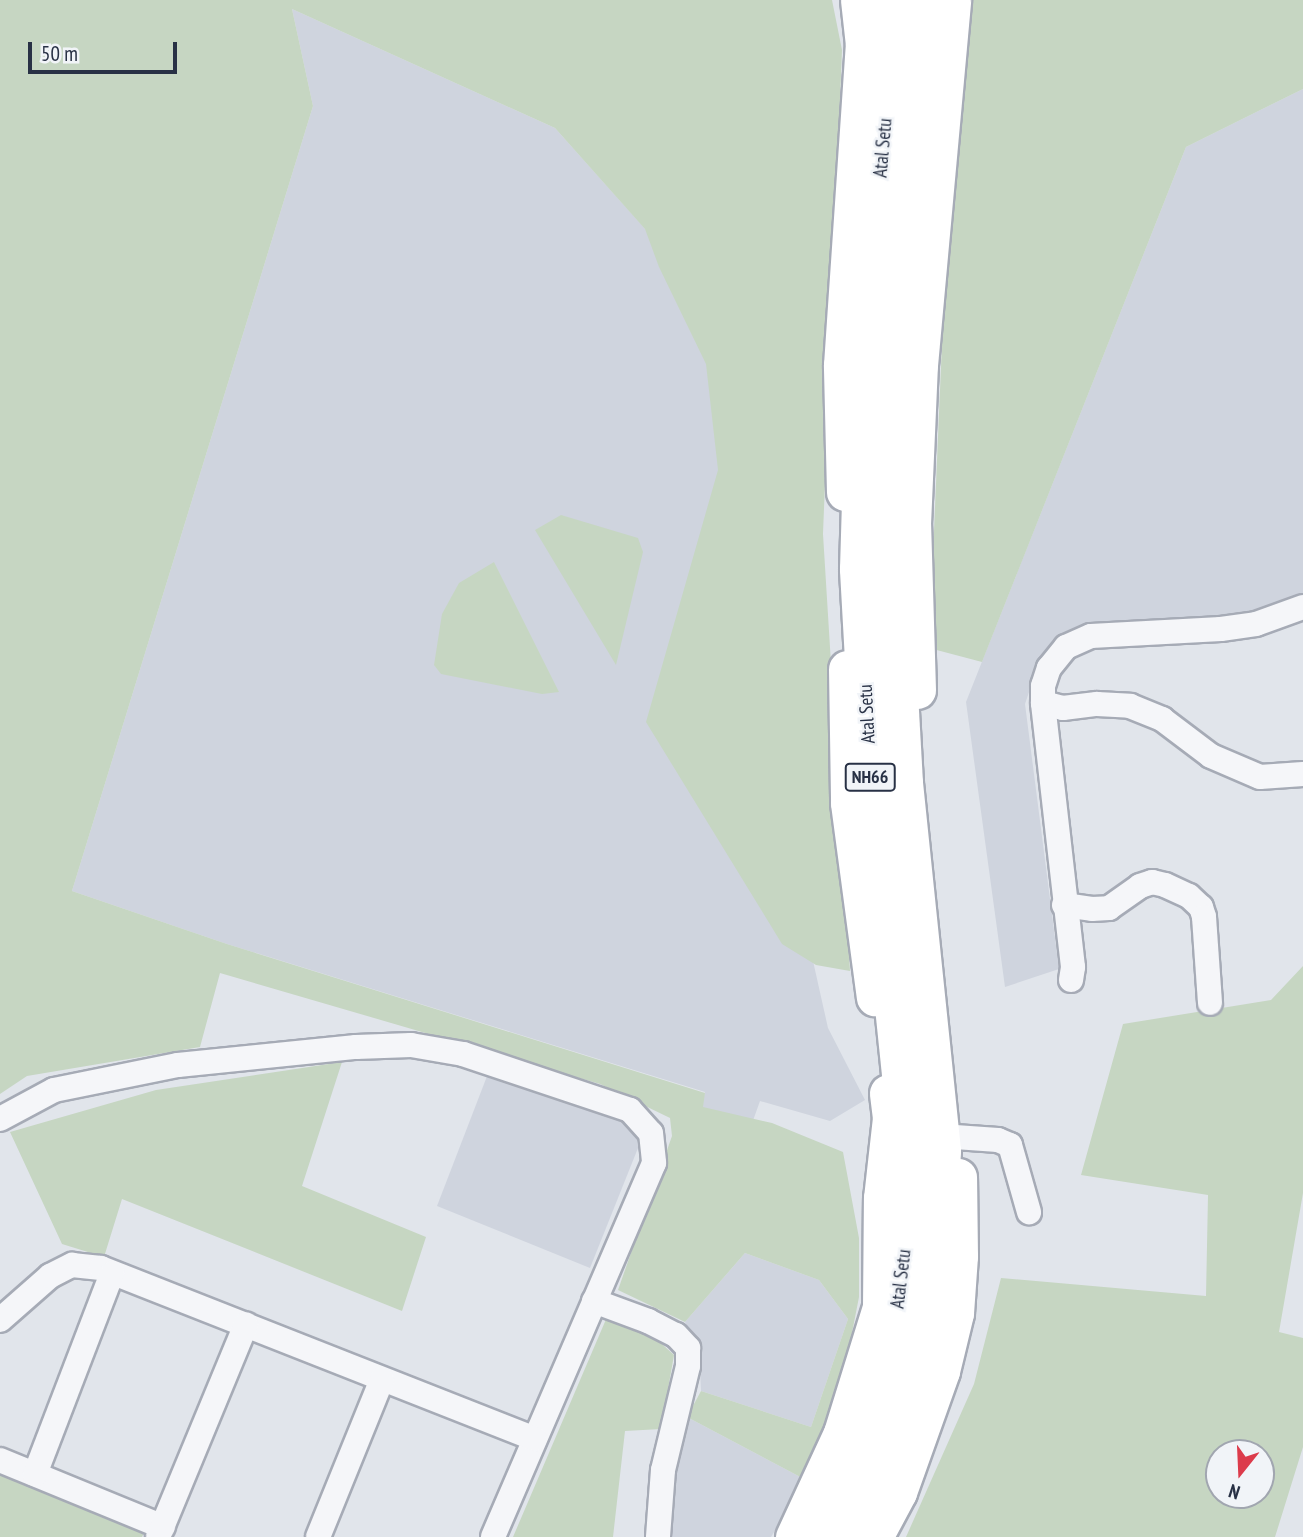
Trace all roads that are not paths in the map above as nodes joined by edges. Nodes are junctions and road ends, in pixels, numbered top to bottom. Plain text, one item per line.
1 (859, 0) edge
2 (895, 0) edge
3 (928, 0) edge
4 (952, 0) edge
5 (1303, 607) edge
6 (1043, 703) junction
7 (1303, 774) edge
8 (1064, 905) junction
9 (1071, 980) dead end
10 (1210, 1003) dead end
11 (0, 1119) edge
12 (955, 1137) junction
13 (1029, 1212) dead end
14 (112, 1273) junction
15 (594, 1301) junction
16 (0, 1320) edge
17 (246, 1325) junction
18 (382, 1379) junction
19 (535, 1439) junction
20 (0, 1460) edge
21 (35, 1474) junction
22 (161, 1532) edge
23 (318, 1537) edge
24 (493, 1537) edge
25 (659, 1537) edge
26 (794, 1537) edge
27 (815, 1537) edge
28 (852, 1537) edge
29 (874, 1537) edge

1 - 26 main road
2 - 27 highway, Atal Setu / NH66
3 - 28 highway, Atal Setu / NH66
4 - 12 main road
5 - 6 street
6 - 7 street
6 - 8 street
8 - 9 street
8 - 10 street
11 - 15 street
12 - 13 street
12 - 29 main road
14 - 16 street
14 - 17 street
14 - 21 street
15 - 19 street
15 - 25 street
17 - 18 street
17 - 22 street
18 - 19 street
18 - 23 street
19 - 24 street
20 - 21 street
21 - 22 street

